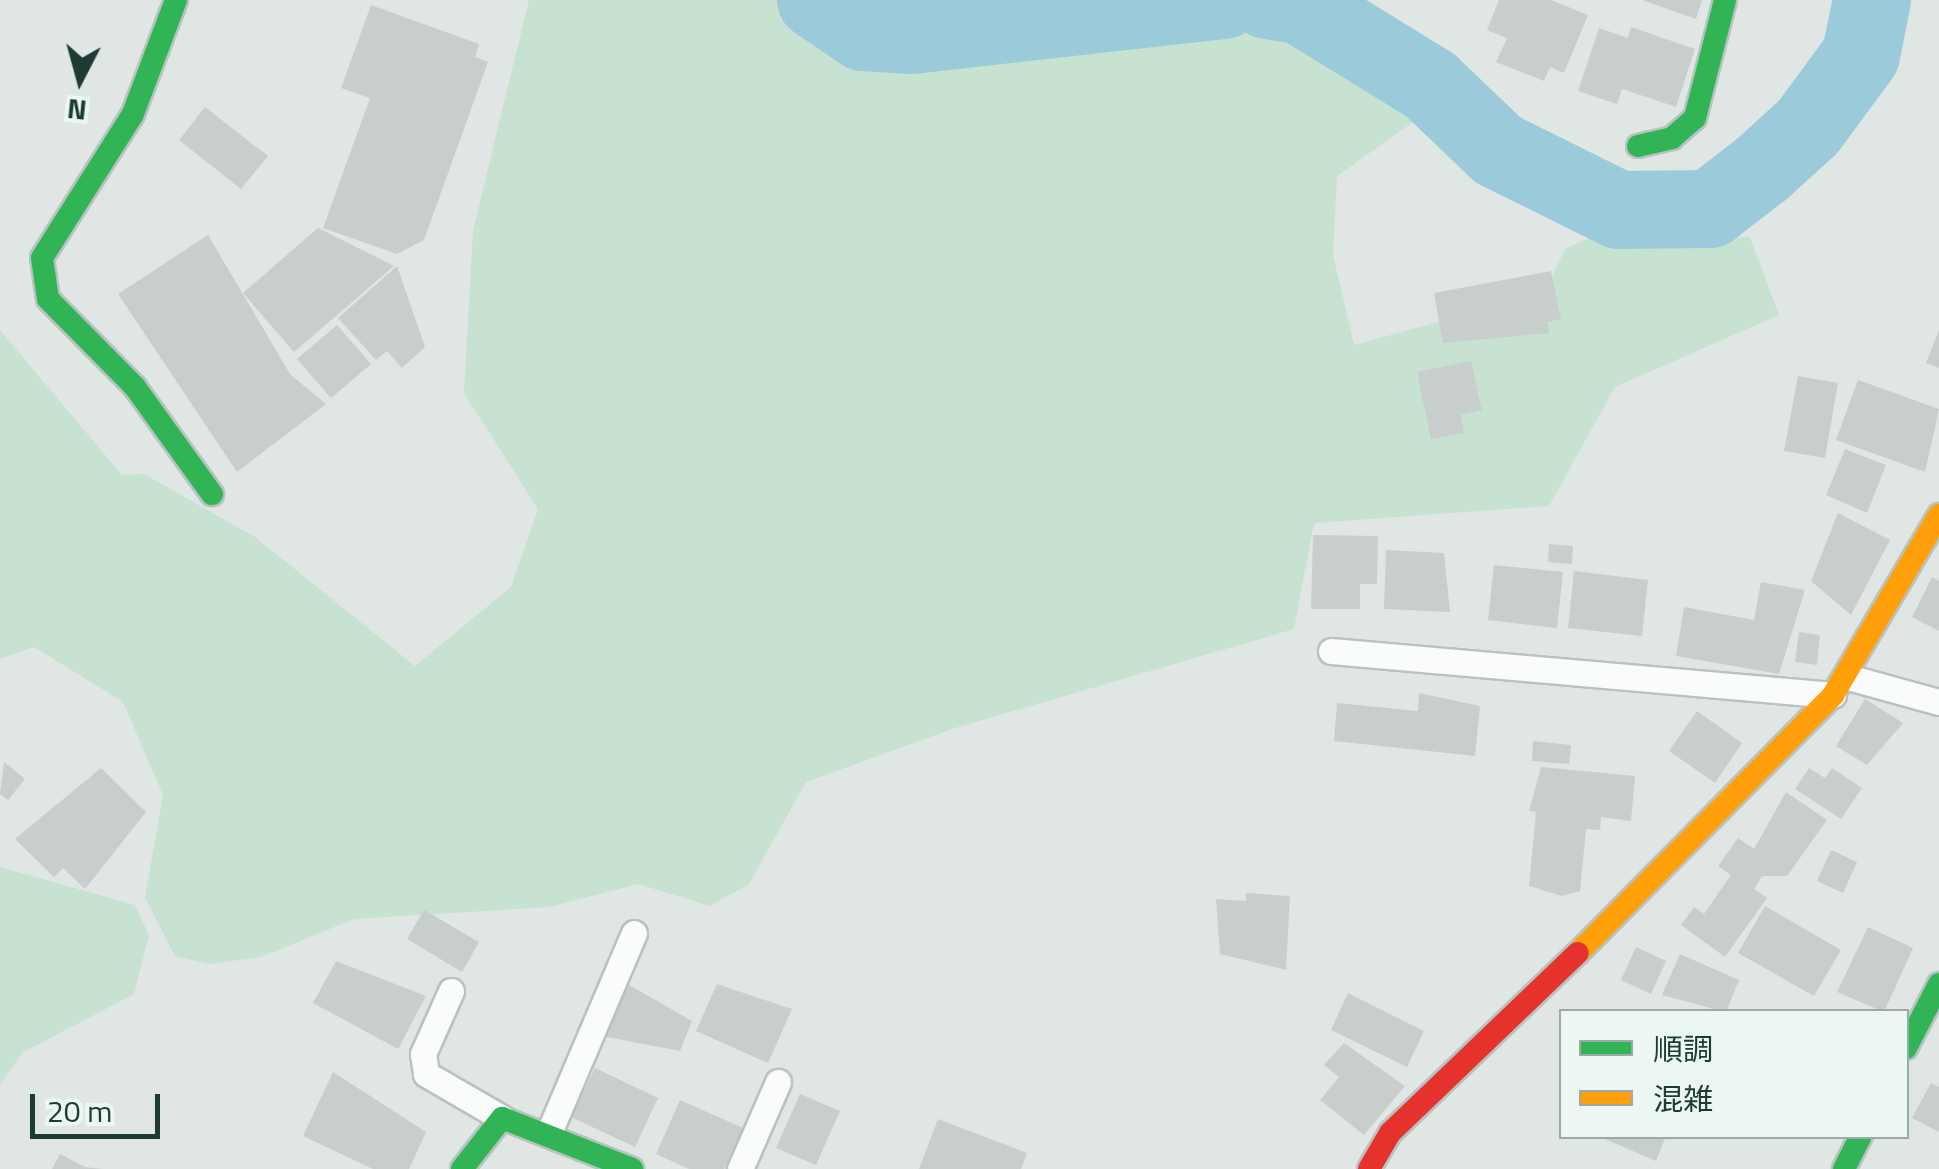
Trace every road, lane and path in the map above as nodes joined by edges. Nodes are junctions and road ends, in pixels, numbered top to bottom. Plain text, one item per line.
1 (176, 0) edge
2 (1726, 0) edge
3 (1638, 146) dead end
4 (212, 494) dead end
5 (1939, 515) edge
6 (1331, 650) dead end
7 (1841, 686) junction
8 (1939, 702) edge
9 (634, 933) dead end
10 (1939, 984) edge
11 (451, 991) dead end
12 (1909, 1042) edge
13 (778, 1082) dead end
14 (502, 1118) junction
15 (550, 1130) junction
16 (1859, 1139) edge
17 (462, 1169) edge
18 (632, 1169) edge
19 (740, 1169) edge
20 (1370, 1169) edge
21 (1844, 1169) edge

1 - 4 street
2 - 3 street
5 - 7 street
6 - 7 lane
7 - 8 lane
7 - 20 street
9 - 15 lane
10 - 12 street
11 - 14 lane
13 - 19 lane
14 - 15 street
14 - 17 street
15 - 18 street
16 - 21 street

